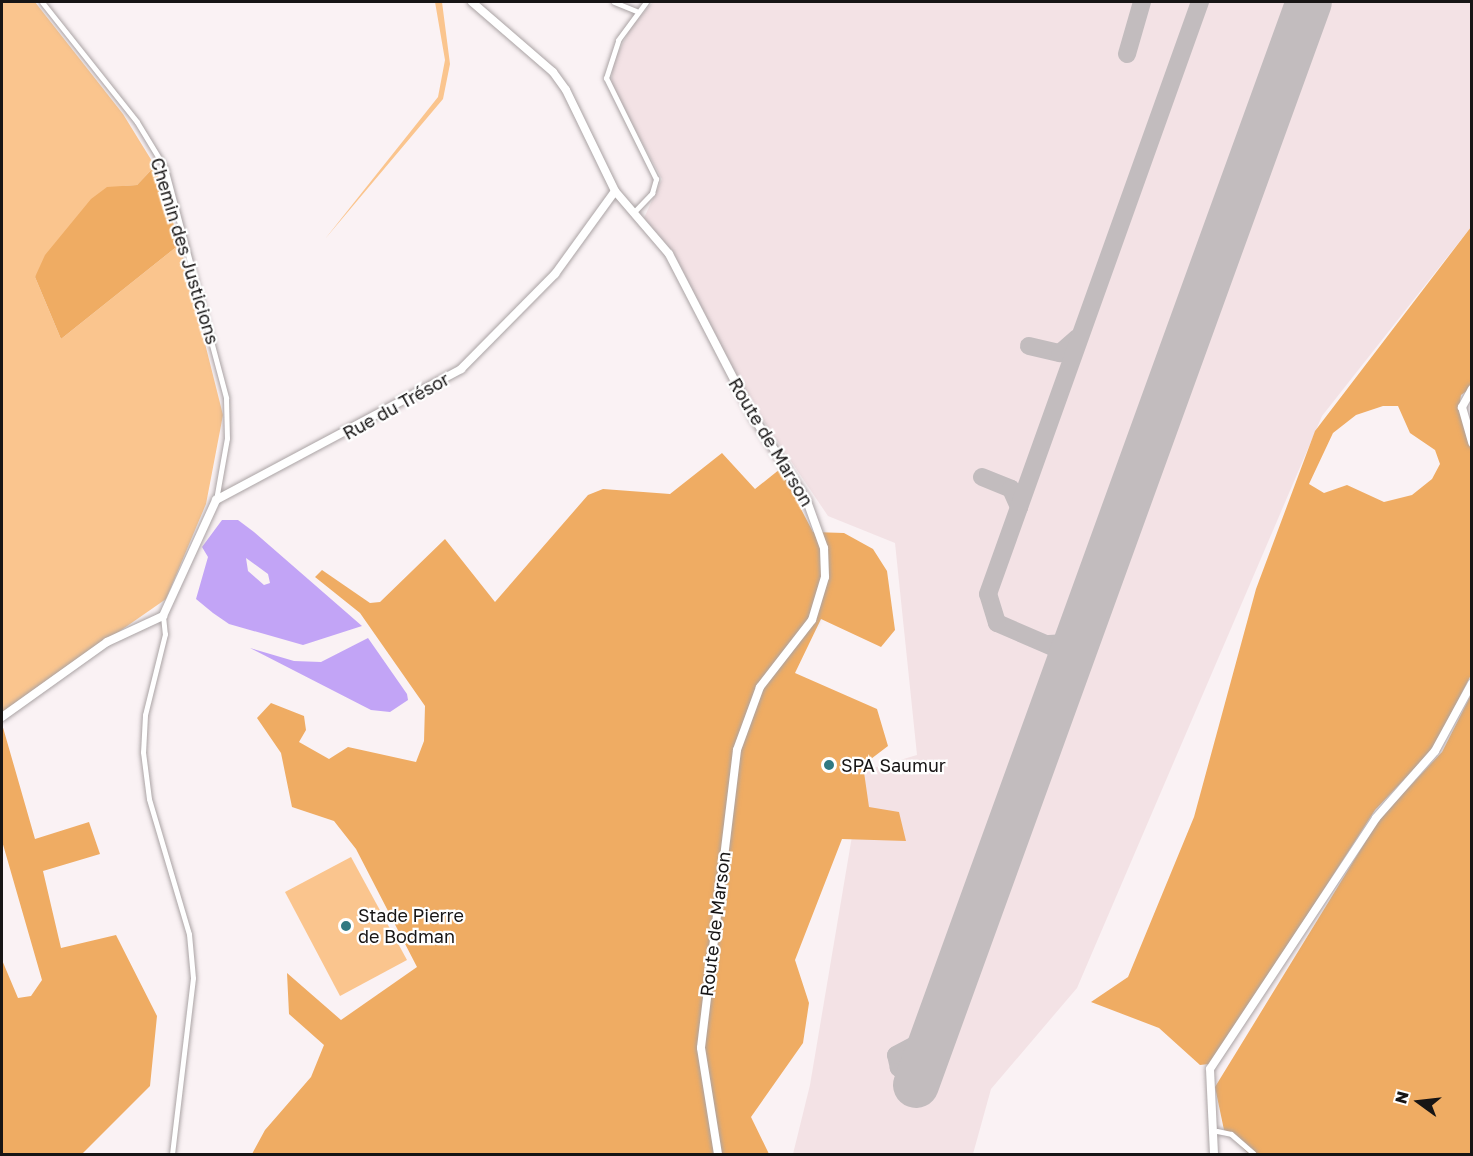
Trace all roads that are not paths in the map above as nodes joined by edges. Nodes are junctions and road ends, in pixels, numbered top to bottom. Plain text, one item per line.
1 (42, 2) edge
2 (473, 2) edge
3 (614, 2) edge
4 (646, 2) edge
5 (636, 11) junction
6 (615, 191) junction
7 (633, 213) junction
8 (1469, 390) edge
9 (1472, 443) edge
10 (216, 500) junction
11 (163, 616) junction
12 (1472, 683) edge
13 (2, 717) edge
14 (1217, 1131) junction
15 (172, 1155) edge
16 (718, 1155) edge
17 (1214, 1155) edge
18 (1254, 1155) edge

1 - 10 street, Chemin des Justicions
2 - 6 street, Route de Marson
3 - 5 street
4 - 5 street
5 - 7 street
6 - 7 street, Route de Marson
6 - 10 street, Rue du Trésor
7 - 16 street, Route de Marson
8 - 9 street
10 - 11 street
11 - 13 street
11 - 15 street
12 - 14 street
14 - 17 street
14 - 18 street

